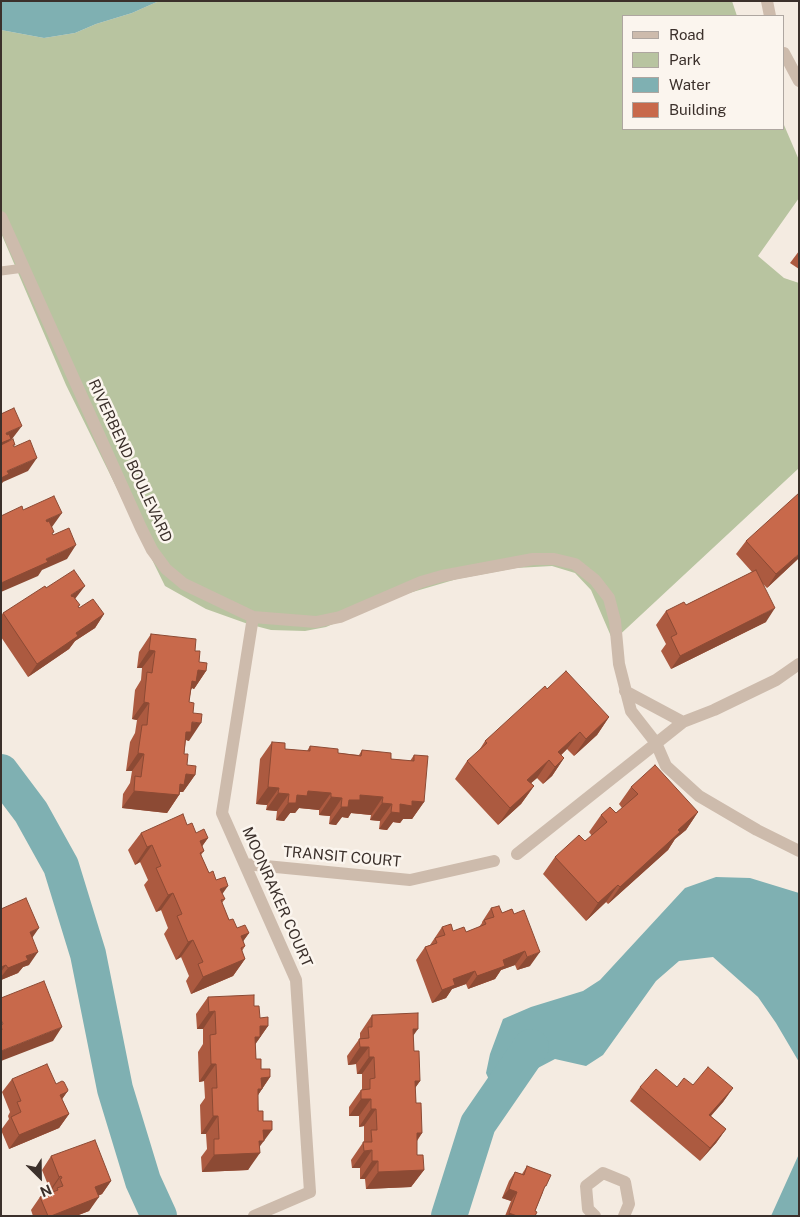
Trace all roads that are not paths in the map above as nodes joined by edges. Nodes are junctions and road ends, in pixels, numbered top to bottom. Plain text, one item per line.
1 (767, 1) edge
2 (770, 15) edge
3 (785, 55) edge
4 (799, 81) edge
5 (1, 217) edge
6 (24, 268) junction
7 (1, 271) edge
8 (253, 617) junction
9 (799, 664) edge
10 (625, 691) junction
11 (683, 722) junction
12 (656, 742) junction
13 (799, 851) edge
14 (517, 854) dead end
15 (494, 861) dead end
16 (246, 864) junction
17 (254, 1216) edge
18 (595, 1216) edge
19 (624, 1216) edge

1 - 2 street
3 - 4 street
5 - 6 street, RIVERBEND BOULEVARD
6 - 7 lane
6 - 8 street, RIVERBEND BOULEVARD
8 - 10 street, RIVERBEND BOULEVARD
8 - 16 street, MOONRAKER COURT
9 - 11 street
10 - 11 street
10 - 12 street, RIVERBEND BOULEVARD
11 - 12 street
12 - 13 street, RIVERBEND BOULEVARD
12 - 14 street
15 - 16 street, TRANSIT COURT
16 - 17 street, MOONRAKER COURT
18 - 19 street

